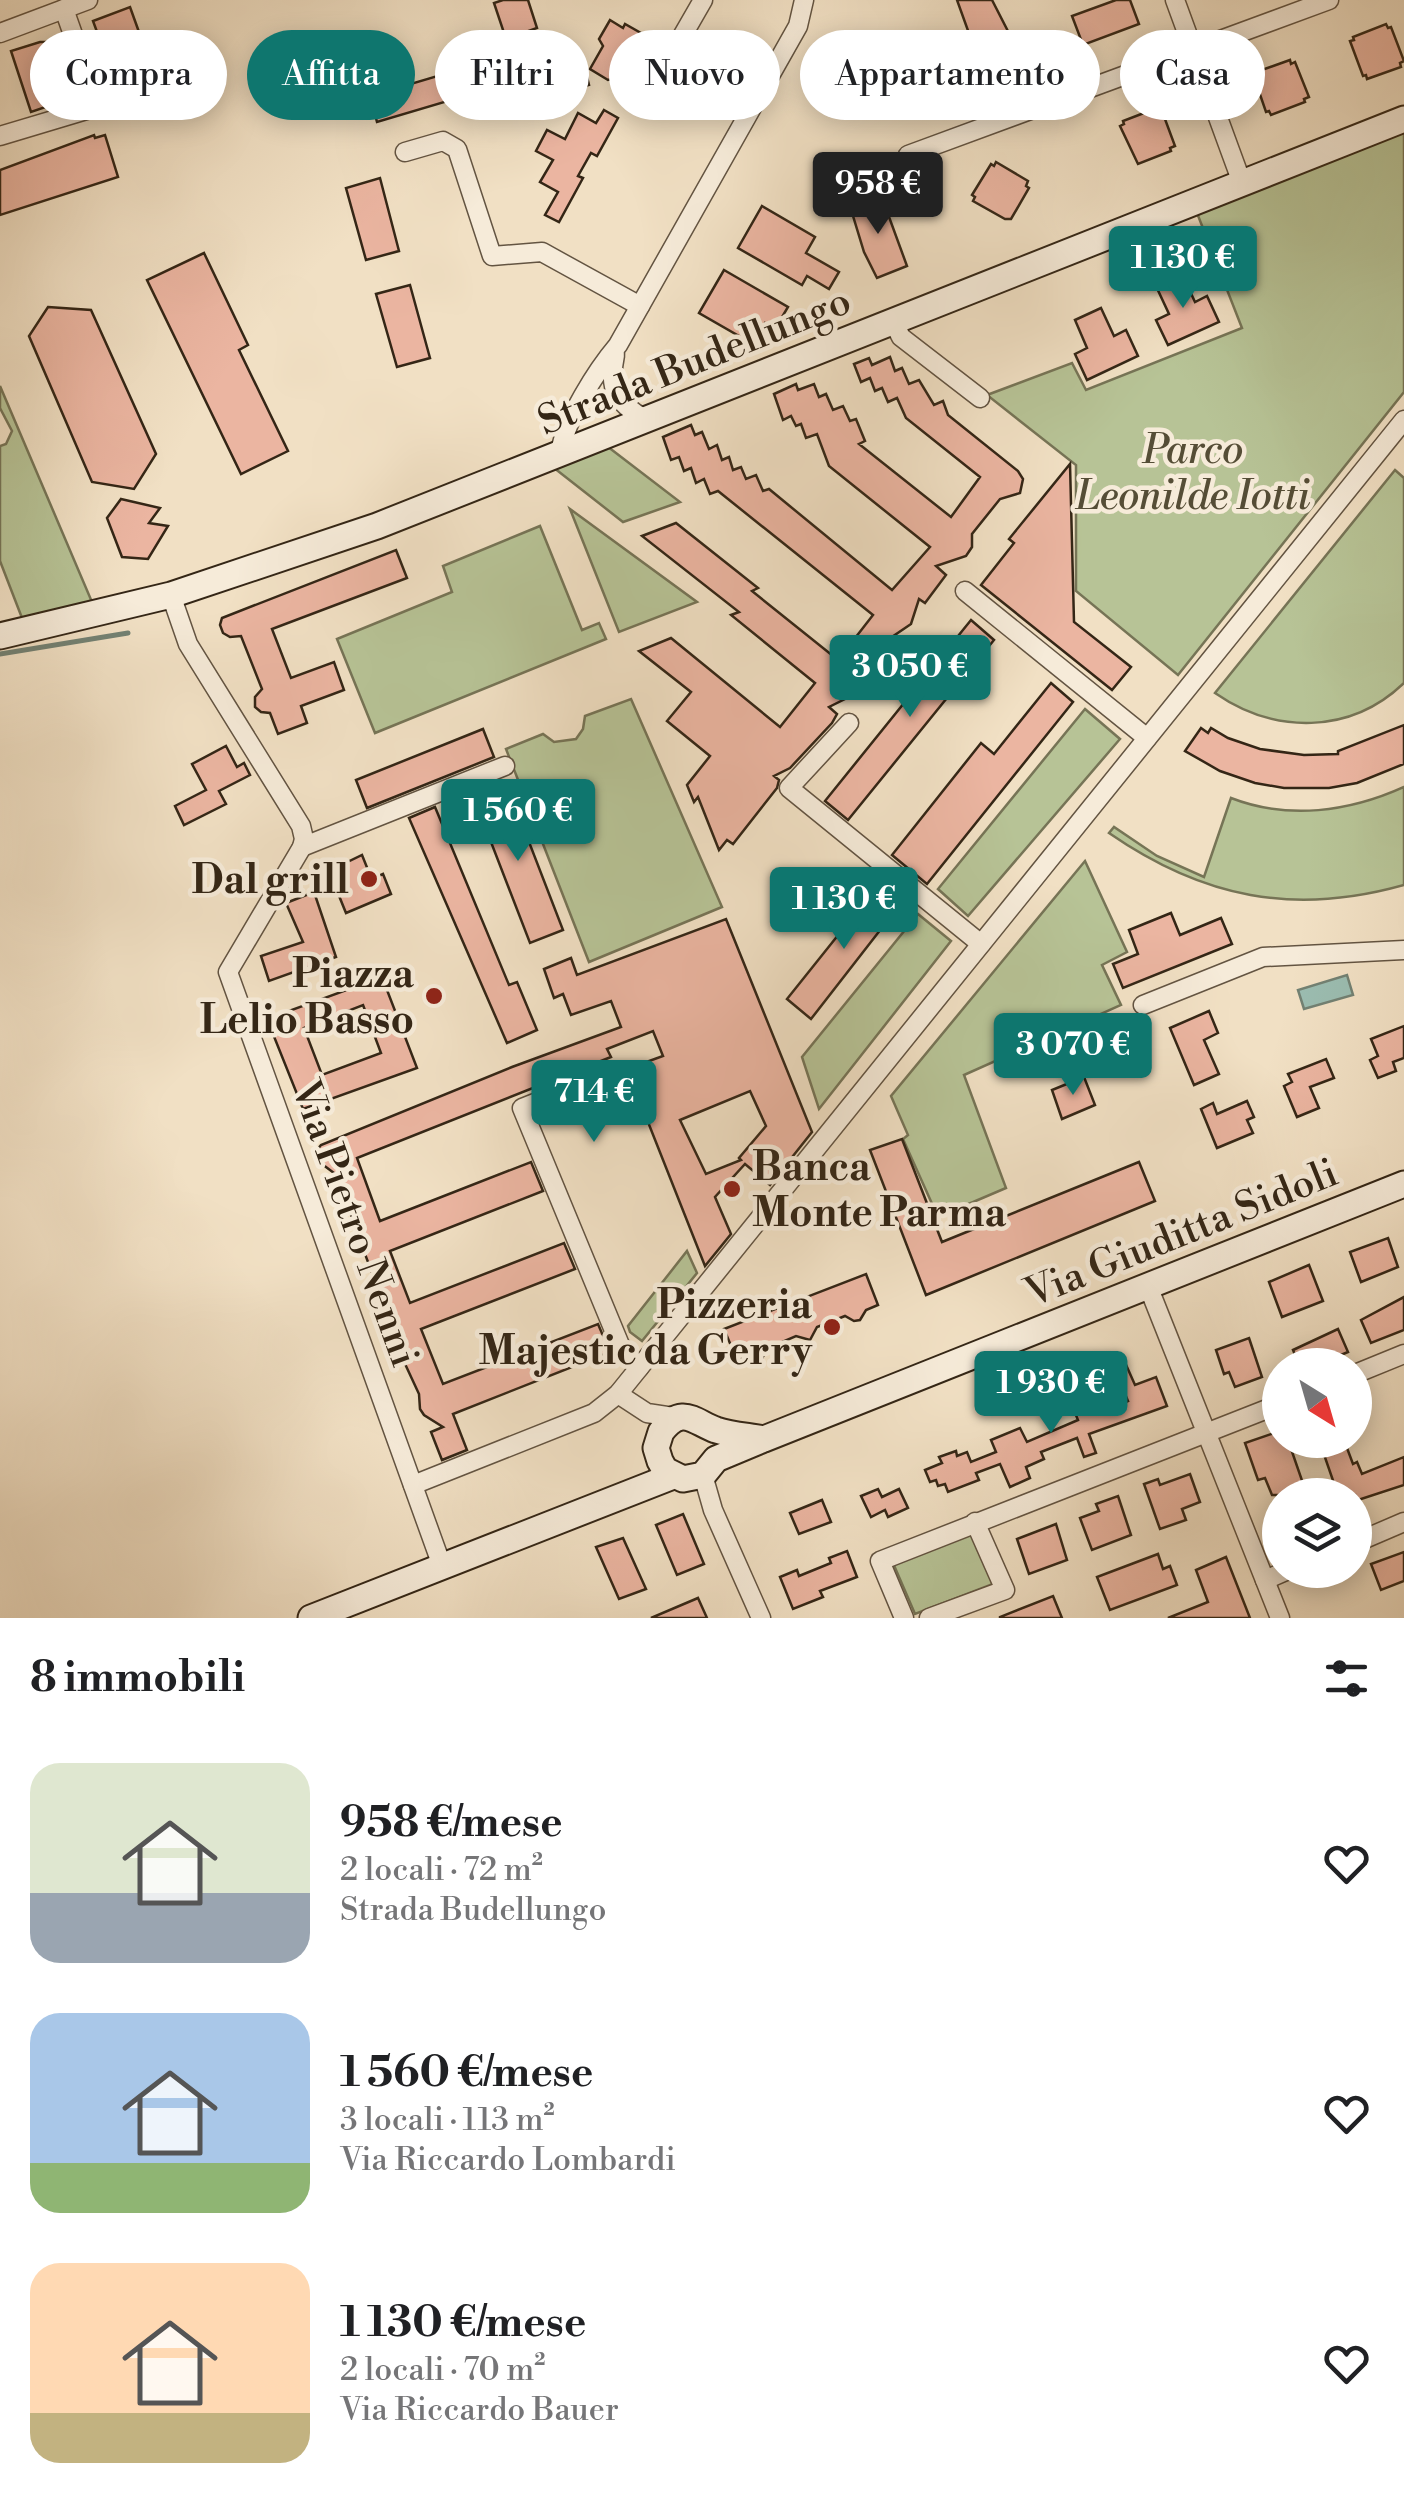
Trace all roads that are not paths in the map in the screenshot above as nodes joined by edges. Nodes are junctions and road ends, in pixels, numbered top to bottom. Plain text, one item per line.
1 (88, 0) edge
2 (703, 0) edge
3 (804, 0) edge
4 (1175, 0) edge
5 (1330, 0) edge
6 (64, 9) junction
7 (686, 30) edge
8 (1186, 30) edge
9 (1248, 30) edge
10 (0, 33) edge
11 (780, 58) edge
12 (1120, 77) edge
13 (1404, 118) edge
14 (745, 120) edge
15 (1219, 120) edge
16 (449, 126) dead end
17 (0, 136) edge
18 (457, 149) junction
19 (406, 152) dead end
20 (908, 156) dead end
21 (1242, 182) junction
22 (640, 306) junction
23 (893, 321) junction
24 (618, 345) junction
25 (980, 398) dead end
26 (618, 401) junction
27 (575, 416) junction
28 (645, 419) junction
29 (1404, 420) edge
30 (606, 435) junction
31 (560, 452) junction
32 (965, 590) dead end
33 (171, 595) junction
34 (0, 636) edge
35 (849, 723) dead end
36 (1147, 738) junction
37 (505, 766) dead end
38 (302, 848) junction
39 (981, 944) junction
40 (1404, 950) edge
41 (1143, 1005) dead end
42 (615, 1071) dead end
43 (1404, 1184) edge
44 (1148, 1286) junction
45 (1404, 1354) edge
46 (1372, 1367) edge
47 (639, 1368) junction
48 (618, 1394) junction
49 (1262, 1411) edge
50 (680, 1418) junction
51 (712, 1429) junction
52 (1207, 1433) junction
53 (764, 1439) junction
54 (663, 1462) junction
55 (710, 1467) junction
56 (413, 1485) junction
57 (975, 1522) junction
58 (1404, 1522) edge
59 (1372, 1536) edge
60 (442, 1566) junction
61 (1262, 1575) edge
62 (1267, 1588) edge
63 (311, 1618) edge
64 (761, 1618) edge
65 (904, 1618) edge
66 (929, 1618) edge
67 (1280, 1618) edge

1 - 6 street
2 - 7 street
3 - 11 street
4 - 8 street
5 - 9 street
6 - 10 street
6 - 17 street
12 - 20 street
13 - 21 street, Strada Budellungo
14 - 22 street
15 - 21 street
16 - 18 street
18 - 19 street
18 - 22 street
21 - 23 street, Strada Budellungo
22 - 24 street
23 - 25 street
23 - 28 street, Strada Budellungo
24 - 26 street
24 - 27 street
26 - 28 street
26 - 30 street
27 - 30 street
27 - 31 street
28 - 30 street, Strada Budellungo
29 - 36 street
30 - 31 street, Strada Budellungo
31 - 33 street, Strada Budellungo
32 - 36 street
33 - 34 street, Strada Budellungo
33 - 38 street
35 - 39 street
36 - 39 street
37 - 38 street
38 - 56 street, Via Pietro Nenni
39 - 47 street
40 - 41 street
42 - 47 street
43 - 44 street, Via Giuditta Sidoli
44 - 52 street
44 - 53 street, Via Giuditta Sidoli
45 - 46 street
47 - 48 street
48 - 50 street
48 - 54 street
48 - 56 street
49 - 52 street
50 - 51 street
50 - 54 street
51 - 53 street
51 - 55 street
52 - 57 street
52 - 61 street
53 - 55 street, Via Giuditta Sidoli
54 - 55 street, Via Giuditta Sidoli
54 - 60 street, Via Giuditta Sidoli
55 - 64 street
56 - 60 street, Via Pietro Nenni
57 - 65 street
57 - 66 street
58 - 59 street
60 - 63 street, Via Giuditta Sidoli
62 - 67 street

